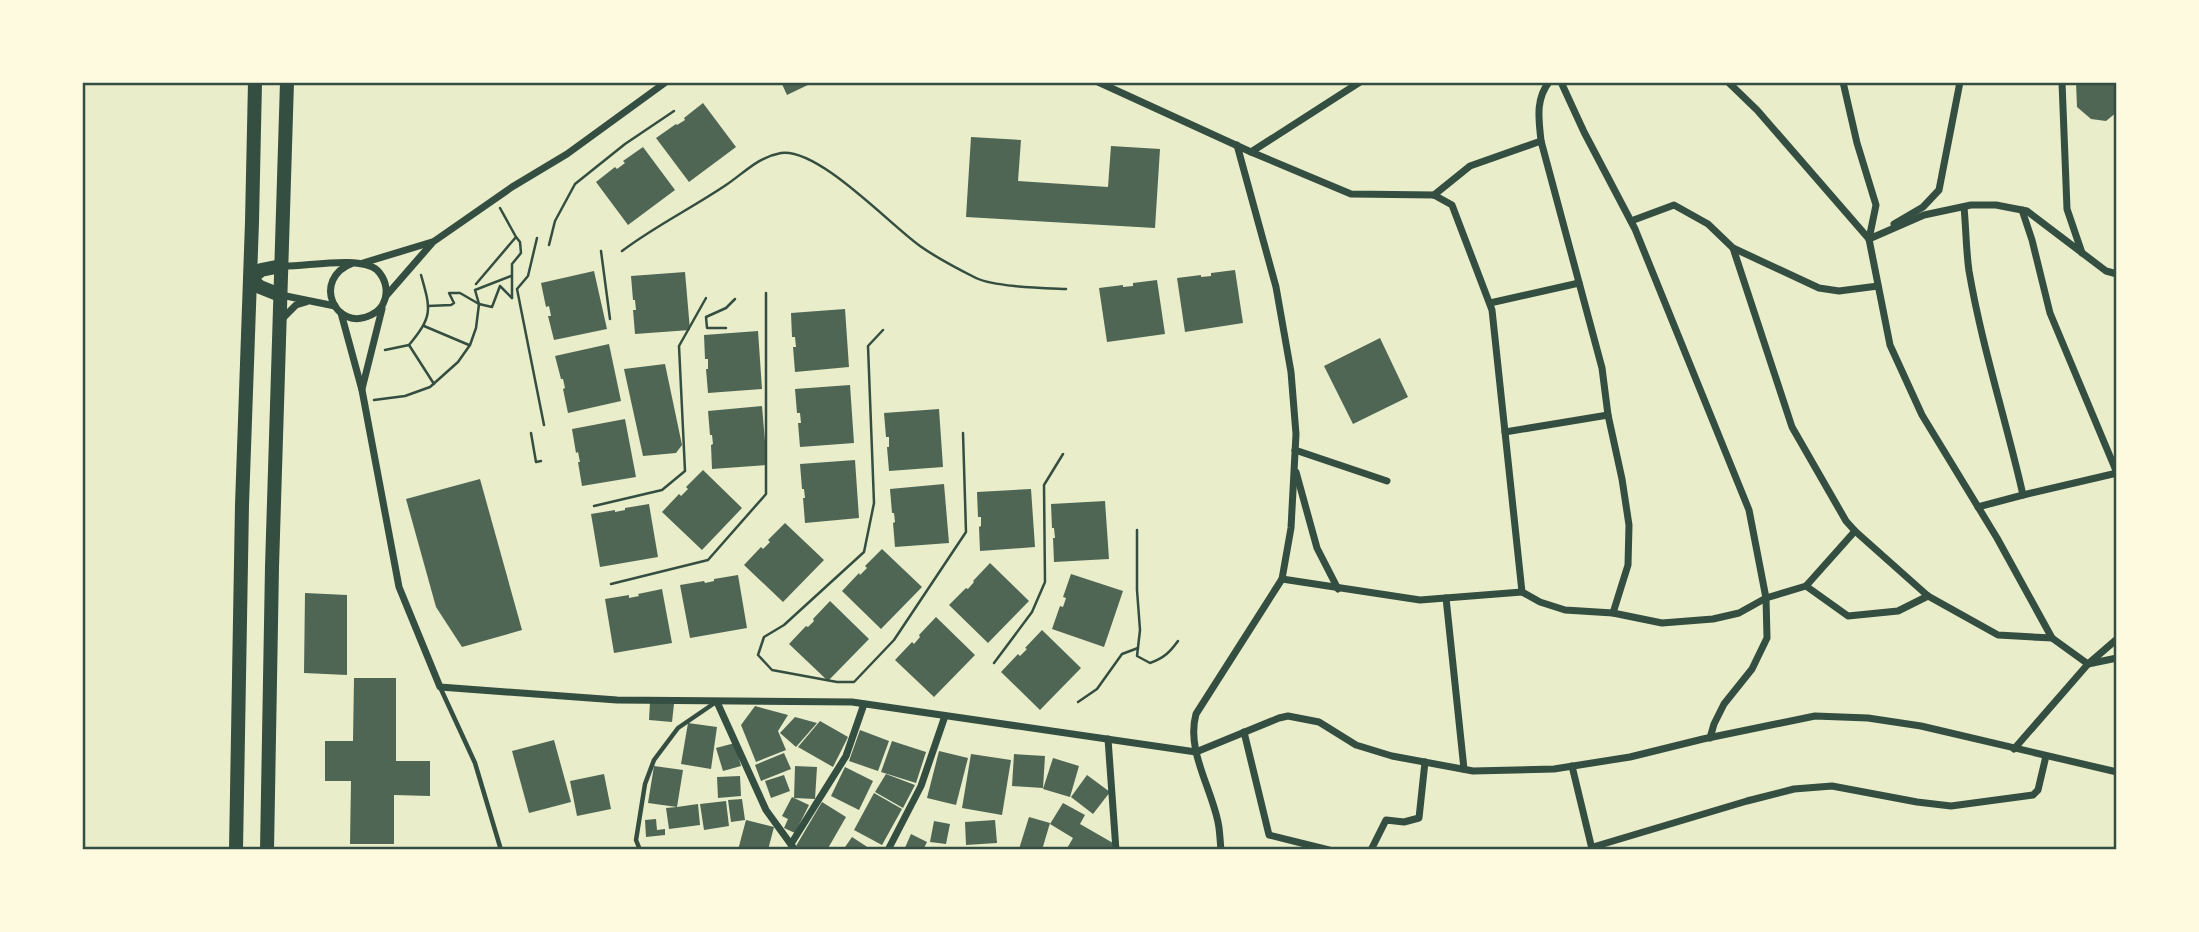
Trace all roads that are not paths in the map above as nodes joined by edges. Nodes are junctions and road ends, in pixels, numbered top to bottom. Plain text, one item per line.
1 (255, 82) edge
2 (288, 82) edge
3 (666, 82) edge
4 (1098, 82) edge
5 (1360, 82) edge
6 (1549, 82) edge
7 (1561, 82) edge
8 (1728, 82) edge
9 (1843, 82) edge
10 (1961, 82) edge
11 (2062, 82) edge
12 (1541, 141) junction
13 (1237, 145) junction
14 (1251, 152) junction
15 (1434, 195) junction
16 (1964, 207) junction
17 (2022, 211) junction
18 (1631, 221) junction
19 (1869, 239) junction
20 (433, 242) junction
21 (1733, 248) junction
22 (2082, 253) junction
23 (354, 263) junction
24 (363, 263) junction
25 (289, 266) junction
26 (2117, 274) edge
27 (250, 279) junction
28 (1579, 283) junction
29 (1878, 286) junction
30 (280, 295) junction
31 (386, 296) junction
32 (306, 302) junction
33 (1490, 303) junction
34 (383, 305) junction
35 (335, 306) junction
36 (341, 313) junction
37 (280, 321) junction
38 (362, 390) junction
39 (1608, 415) junction
40 (1505, 432) junction
41 (1295, 450) junction
42 (1294, 465) junction
43 (2117, 473) edge
44 (1387, 481) dead end
45 (2023, 495) junction
46 (1978, 507) junction
47 (1854, 531) junction
48 (1282, 579) junction
49 (1806, 586) junction
50 (1338, 589) junction
51 (1522, 592) junction
52 (1928, 596) junction
53 (1446, 598) junction
54 (1766, 598) junction
55 (1613, 613) junction
56 (2052, 638) junction
57 (2117, 639) edge
58 (2117, 658) edge
59 (2088, 664) junction
60 (440, 687) junction
61 (716, 702) junction
62 (864, 704) junction
63 (945, 716) junction
64 (1244, 732) junction
65 (1710, 738) junction
66 (1108, 739) junction
67 (2014, 749) junction
68 (1196, 752) junction
69 (2046, 756) junction
70 (1425, 762) junction
71 (1572, 766) junction
72 (1464, 769) junction
73 (2117, 772) edge
74 (793, 847) edge
75 (1593, 848) edge
76 (236, 850) edge
77 (267, 850) edge
78 (501, 850) edge
79 (640, 850) edge
80 (888, 850) edge
81 (1116, 850) edge
82 (1221, 850) edge
83 (1329, 850) edge
84 (1371, 850) edge

1 - 27 main road
2 - 25 main road
3 - 20 street
4 - 13 street
5 - 14 street
6 - 12 street
7 - 18 street
8 - 19 street
9 - 19 street
10 - 19 street
11 - 22 street
12 - 15 street
12 - 28 street
13 - 14 street
13 - 41 street
14 - 15 street
15 - 33 street
16 - 17 street
16 - 19 street
16 - 45 street
17 - 22 street
17 - 43 street
18 - 21 street
18 - 54 street
19 - 29 street
20 - 24 street
20 - 31 street
21 - 29 street
21 - 47 street
22 - 26 street
23 - 24 street
23 - 25 street
23 - 35 street
24 - 31 street
25 - 27 main road
25 - 30 main road
27 - 30 main road
27 - 76 main road
28 - 33 street
28 - 39 street
29 - 46 street
30 - 32 street
30 - 37 main road
31 - 34 street
32 - 35 street
32 - 37 street
33 - 40 street
34 - 36 street
34 - 38 street
35 - 36 street
36 - 38 street
37 - 77 main road
38 - 60 street
39 - 40 street
39 - 55 street
40 - 51 street
41 - 42 street
41 - 44 street
42 - 48 street
42 - 50 street
43 - 45 street
45 - 46 street
46 - 56 street
47 - 49 street
47 - 52 street
48 - 50 street
48 - 68 street
49 - 52 street
49 - 54 street
50 - 53 street
51 - 53 street
51 - 55 street
52 - 56 street
53 - 72 street
54 - 55 street
54 - 65 street
56 - 59 street
57 - 59 street
58 - 59 street
59 - 67 street
60 - 61 street
60 - 78 lane
61 - 62 street
61 - 74 street
61 - 79 lane
62 - 63 street
62 - 74 street
63 - 66 street
63 - 80 street
64 - 68 street
64 - 70 street
64 - 83 street
65 - 67 street
65 - 71 street
66 - 68 street
66 - 81 street
67 - 69 street
68 - 82 street
69 - 73 street
69 - 75 street
70 - 72 street
70 - 84 street
71 - 72 street
71 - 75 street

